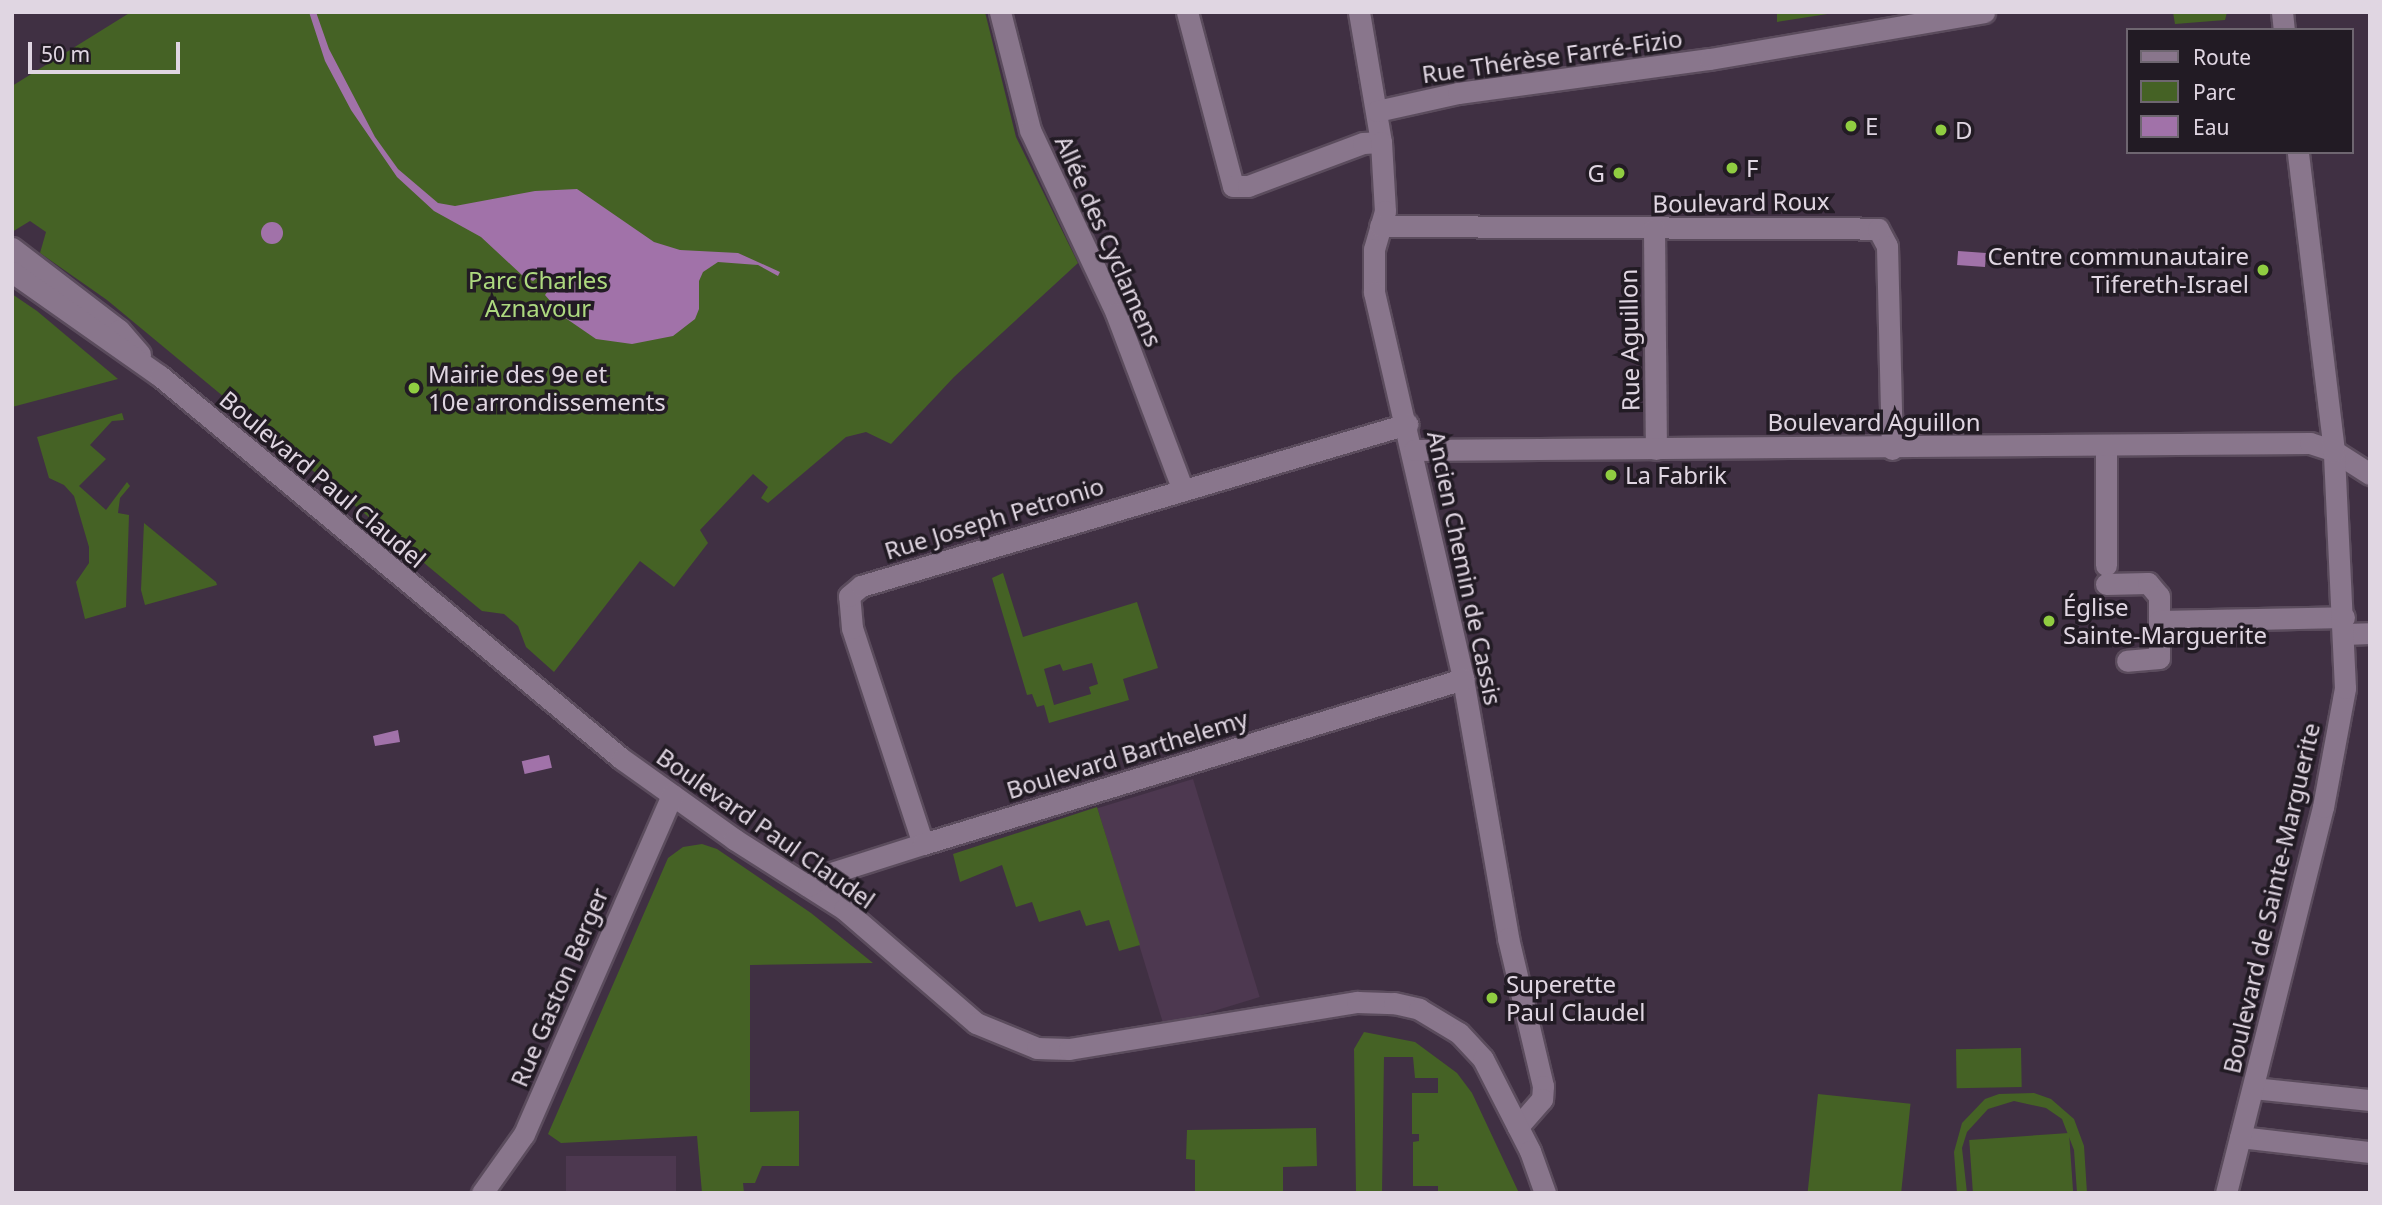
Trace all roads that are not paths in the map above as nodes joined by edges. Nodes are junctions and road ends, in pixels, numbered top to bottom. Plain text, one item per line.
1 (1000, 12) edge
2 (1187, 12) edge
3 (1359, 12) edge
4 (1984, 12) edge
5 (1377, 111) junction
6 (1381, 142) junction
7 (2298, 154) edge
8 (1380, 226) junction
9 (1654, 229) junction
10 (12, 248) edge
11 (12, 272) edge
12 (160, 376) junction
13 (1407, 424) junction
14 (2106, 447) junction
15 (1657, 449) junction
16 (1892, 449) junction
17 (1414, 450) junction
18 (2334, 451) junction
19 (2370, 474) edge
20 (1182, 488) junction
21 (2159, 621) junction
22 (2345, 626) junction
23 (2370, 633) edge
24 (2127, 661) dead end
25 (1463, 679) junction
26 (672, 795) junction
27 (923, 844) junction
28 (808, 886) junction
29 (2253, 1088) junction
30 (2370, 1100) edge
31 (1518, 1126) junction
32 (2240, 1137) junction
33 (2370, 1152) edge
34 (482, 1193) edge
35 (1545, 1193) edge
36 (2226, 1193) edge

1 - 20 street, Allée des Cyclamens
2 - 6 street
3 - 5 street, Ancien Chemin de Cassis
4 - 5 street, Rue Thérèse Farré-Fizio
5 - 6 street, Ancien Chemin de Cassis
6 - 8 street, Ancien Chemin de Cassis
7 - 18 street, Boulevard de Sainte-Marguerite
8 - 9 street, Boulevard Roux
8 - 13 street, Ancien Chemin de Cassis
9 - 15 street, Rue Aguillon
9 - 16 street, Boulevard Roux
10 - 12 street, Boulevard Paul Claudel
11 - 12 street, Boulevard Paul Claudel
12 - 26 street, Boulevard Paul Claudel
13 - 17 street, Ancien Chemin de Cassis
13 - 20 street, Rue Joseph Petronio
14 - 16 street, Boulevard Aguillon
14 - 18 street, Boulevard Aguillon
14 - 21 street
15 - 16 street, Boulevard Aguillon
15 - 17 street, Boulevard Aguillon
17 - 25 street, Ancien Chemin de Cassis
18 - 19 street, Boulevard Aguillon
18 - 22 street, Boulevard de Sainte-Marguerite
20 - 27 street, Rue Joseph Petronio
21 - 22 street
21 - 24 street
22 - 23 street
22 - 29 street, Boulevard de Sainte-Marguerite
25 - 27 street, Boulevard Barthelemy
25 - 31 street, Ancien Chemin de Cassis
26 - 28 street, Boulevard Paul Claudel
26 - 34 street, Rue Gaston Berger
27 - 28 street, Boulevard Barthelemy
28 - 31 street, Boulevard Paul Claudel
29 - 30 street
29 - 32 street, Boulevard de Sainte-Marguerite
31 - 35 street, Boulevard Paul Claudel
32 - 33 street
32 - 36 street, Boulevard de Sainte-Marguerite

